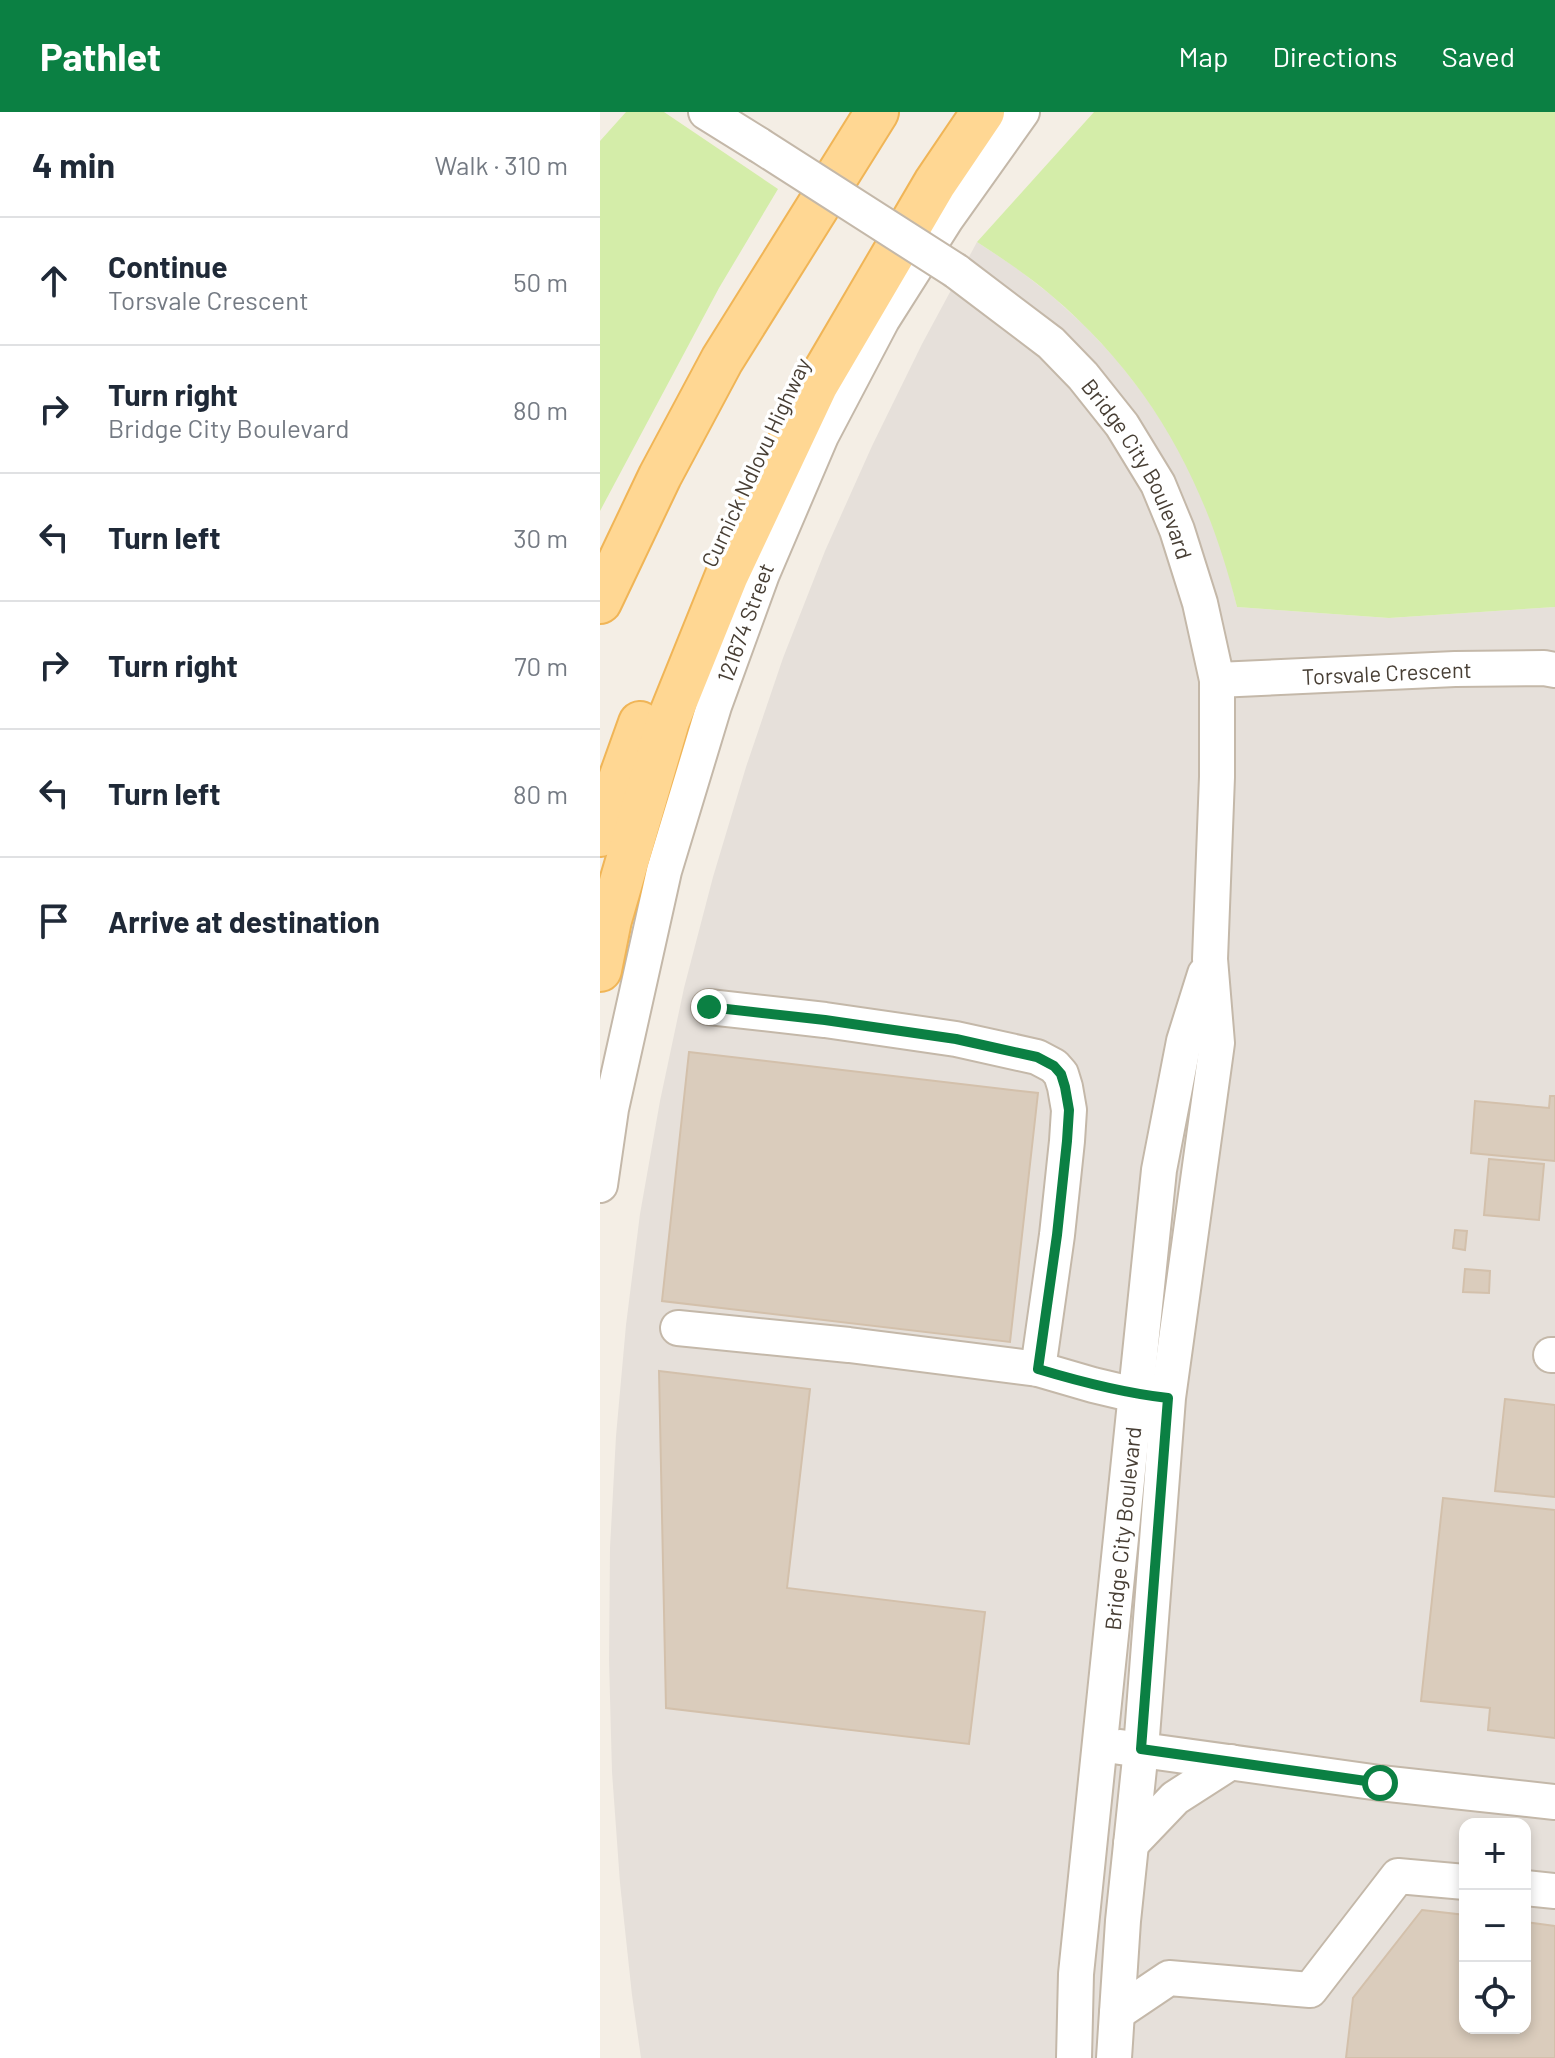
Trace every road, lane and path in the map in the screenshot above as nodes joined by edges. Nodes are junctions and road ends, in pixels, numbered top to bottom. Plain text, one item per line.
1 (706, 112) edge
2 (877, 112) edge
3 (955, 112) edge
4 (983, 112) edge
5 (1022, 112) edge
6 (600, 602) edge
7 (1555, 670) edge
8 (1217, 680) junction
9 (600, 835) edge
10 (1210, 959) junction
11 (600, 970) edge
12 (709, 1007) dead end
13 (1184, 1041) junction
14 (1217, 1043) junction
15 (600, 1185) edge
16 (678, 1328) dead end
17 (1038, 1369) junction
18 (1152, 1396) junction
19 (1099, 1746) junction
20 (1141, 1749) junction
21 (1231, 1762) junction
22 (1555, 1802) edge
23 (1131, 1844) junction
24 (1459, 1881) edge
25 (1531, 1889) edge
26 (1555, 1891) edge
27 (1117, 2013) junction
28 (1074, 2058) edge
29 (1114, 2058) edge

1 - 8 street, Bridge City Boulevard, bridge
2 - 6 main road
3 - 9 main road, Curnick Ndlovu Highway
4 - 11 main road
5 - 15 street, 121674 Street
7 - 8 street, Torsvale Crescent
8 - 10 street, Bridge City Boulevard
10 - 13 street, Bridge City Boulevard
10 - 14 street, Bridge City Boulevard
12 - 17 street
13 - 14 street
13 - 18 street, Bridge City Boulevard
14 - 18 street, Bridge City Boulevard
16 - 17 street
17 - 18 street
18 - 19 street, Bridge City Boulevard
18 - 20 street, Bridge City Boulevard
19 - 20 street
19 - 28 street, Bridge City Boulevard
20 - 21 street
20 - 23 street, Bridge City Boulevard
21 - 22 street
21 - 23 street
23 - 27 street, Bridge City Boulevard
24 - 27 street
25 - 26 street
27 - 29 street, Bridge City Boulevard

